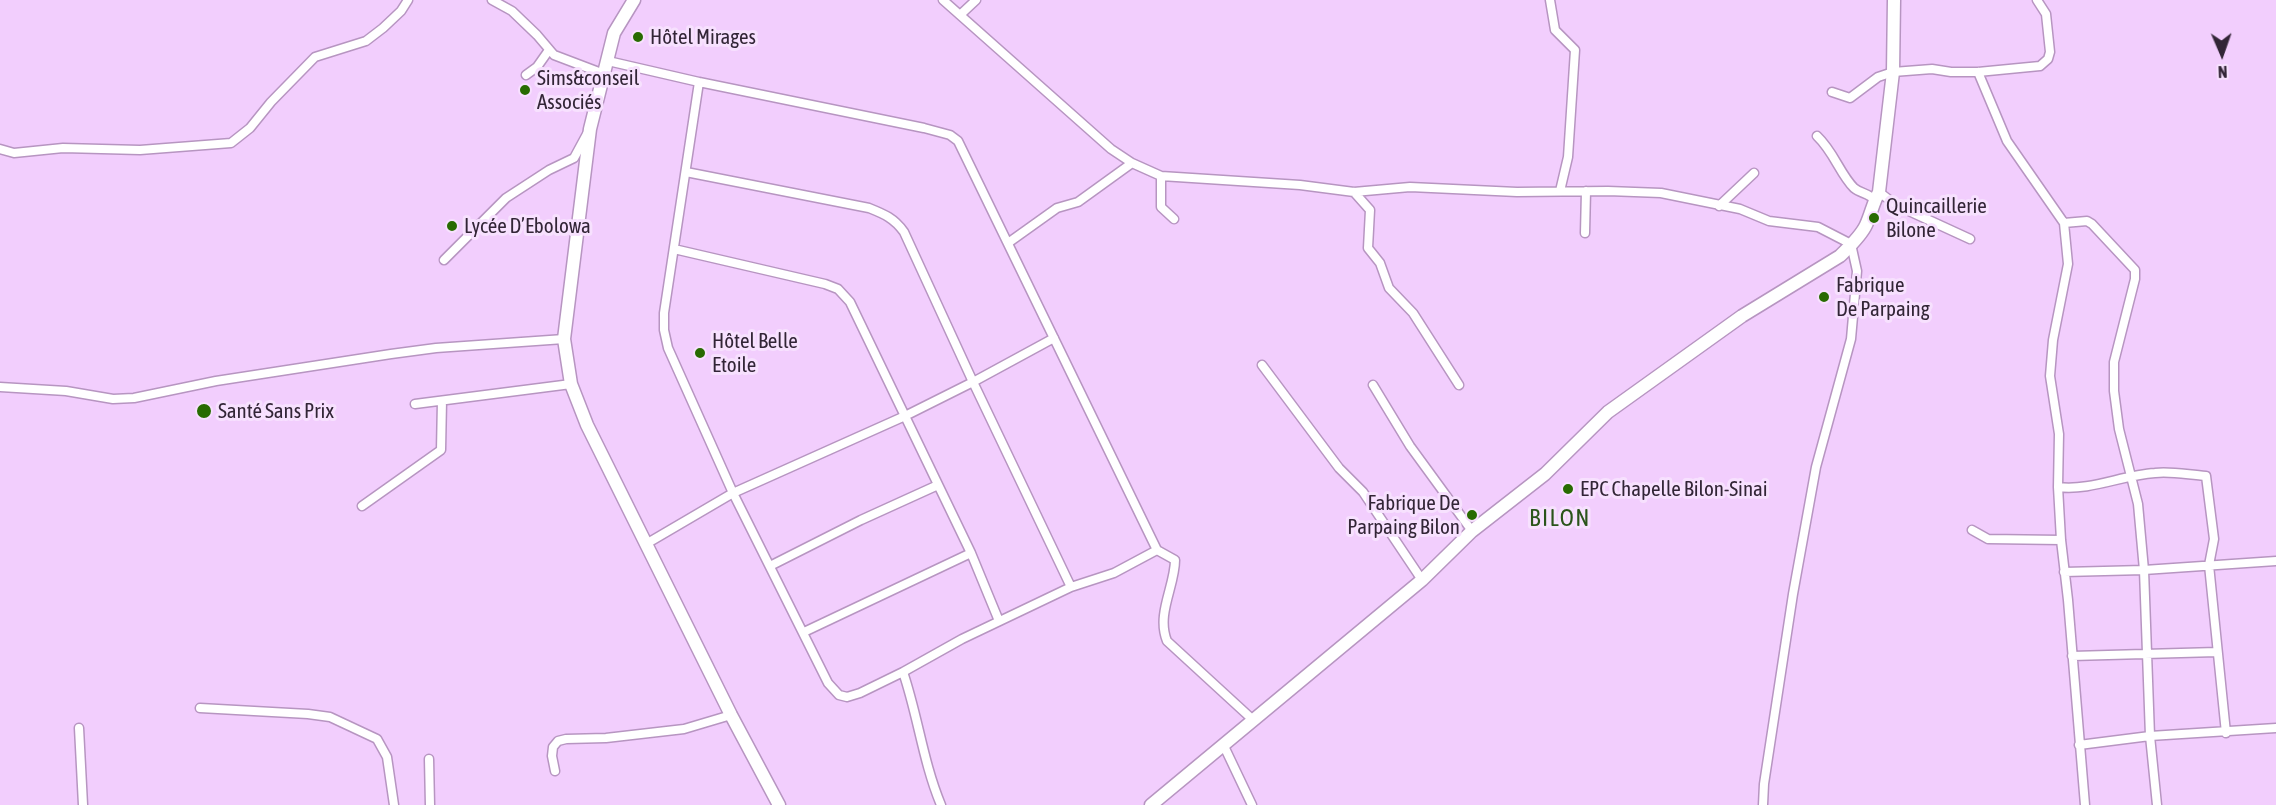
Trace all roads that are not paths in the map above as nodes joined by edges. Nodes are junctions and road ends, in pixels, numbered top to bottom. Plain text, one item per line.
1 (408, 0) edge
2 (492, 0) edge
3 (634, 0) edge
4 (943, 0) edge
5 (976, 0) edge
6 (1550, 0) edge
7 (1894, 0) edge
8 (2037, 0) edge
9 (960, 15) junction
10 (549, 50) junction
11 (608, 60) junction
12 (1893, 72) junction
13 (1978, 72) junction
14 (603, 74) junction
15 (526, 75) dead end
16 (699, 82) junction
17 (1832, 92) dead end
18 (590, 129) junction
19 (1817, 136) dead end
20 (0, 149) edge
21 (1132, 163) junction
22 (686, 172) junction
23 (1754, 173) dead end
24 (1161, 176) junction
25 (1560, 191) junction
26 (1586, 191) junction
27 (1354, 192) junction
28 (1877, 196) junction
29 (1719, 206) junction
30 (1174, 219) dead end
31 (2064, 223) junction
32 (1585, 232) dead end
33 (1970, 239) dead end
34 (1008, 243) junction
35 (1851, 244) junction
36 (674, 249) junction
37 (444, 260) dead end
38 (1054, 338) junction
39 (564, 339) junction
40 (1262, 365) dead end
41 (973, 382) junction
42 (571, 384) junction
43 (1373, 385) dead end
44 (1459, 386) dead end
45 (0, 387) edge
46 (442, 401) junction
47 (414, 404) dead end
48 (905, 416) junction
49 (2132, 477) junction
50 (938, 485) junction
51 (2058, 487) junction
52 (733, 493) junction
53 (362, 506) dead end
54 (1972, 530) dead end
55 (1472, 531) junction
56 (2061, 540) junction
57 (646, 544) junction
58 (1157, 550) junction
59 (971, 553) junction
60 (2276, 561) edge
61 (2209, 565) junction
62 (770, 566) junction
63 (2144, 570) junction
64 (2064, 572) junction
65 (1422, 580) junction
66 (1071, 587) junction
67 (999, 621) junction
68 (804, 632) junction
69 (2217, 652) junction
70 (2148, 655) junction
71 (2072, 656) junction
72 (903, 672) junction
73 (200, 708) dead end
74 (731, 715) junction
75 (1252, 719) junction
76 (79, 728) dead end
77 (2276, 728) edge
78 (2226, 733) junction
79 (2150, 736) junction
80 (1222, 744) junction
81 (2079, 746) junction
82 (429, 759) dead end
83 (555, 771) dead end
84 (1154, 804) edge
85 (83, 805) edge
86 (394, 805) edge
87 (430, 805) edge
88 (779, 805) edge
89 (941, 805) edge
90 (1252, 805) edge
91 (1763, 805) edge
92 (2085, 805) edge
93 (2157, 805) edge

1 - 20 street
2 - 10 street
3 - 11 main road
4 - 9 street
5 - 9 street
6 - 25 street
7 - 12 main road
8 - 13 street
9 - 21 street
10 - 14 street
10 - 15 street
11 - 14 main road
11 - 16 street
12 - 13 street
12 - 17 street
12 - 28 main road
13 - 31 street
14 - 18 main road
16 - 22 street
16 - 34 street
18 - 37 street
18 - 39 main road
19 - 28 street
21 - 24 street
21 - 34 street
22 - 36 street
22 - 41 street
23 - 29 street
24 - 27 street
24 - 30 street
25 - 26 street
25 - 27 street
26 - 29 street
26 - 32 street
27 - 44 street
28 - 33 street
28 - 35 main road
29 - 35 street
31 - 49 street
31 - 51 street
34 - 38 street
35 - 55 main road
35 - 91 street
36 - 48 street
36 - 52 street
38 - 41 street
38 - 58 street
39 - 42 main road
39 - 45 street
40 - 65 street
41 - 48 street
41 - 66 street
42 - 46 street
42 - 57 main road
43 - 55 street
46 - 47 street
46 - 53 street
48 - 50 street
48 - 52 street
49 - 51 street
49 - 61 street
49 - 63 street
50 - 59 street
50 - 62 street
51 - 56 street
52 - 57 street
52 - 62 street
54 - 56 street
55 - 65 main road
56 - 64 street
57 - 74 main road
58 - 66 street
58 - 75 street
59 - 67 street
59 - 68 street
60 - 61 street
61 - 63 street
61 - 69 street
62 - 68 street
63 - 64 street
63 - 70 street
64 - 71 street
65 - 75 main road
66 - 67 street
67 - 72 street
68 - 72 street
69 - 70 street
69 - 78 street
70 - 71 street
70 - 79 street
71 - 81 street
72 - 89 street
73 - 86 street
74 - 83 street
74 - 88 main road
75 - 80 main road
76 - 85 street
77 - 78 street
78 - 79 street
79 - 81 street
79 - 93 street
80 - 84 main road
80 - 90 street
81 - 92 street
82 - 87 street

